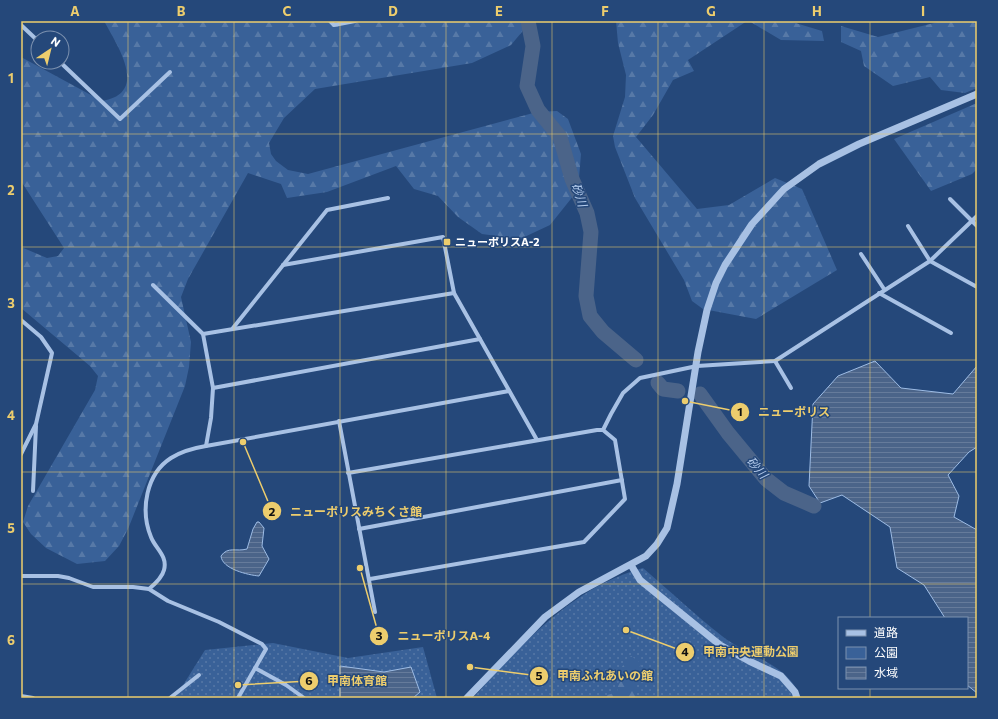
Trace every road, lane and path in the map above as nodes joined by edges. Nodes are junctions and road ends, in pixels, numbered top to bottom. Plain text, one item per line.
1 (330, 21) edge
2 (355, 21) edge
3 (21, 25) edge
4 (30, 33) edge
5 (68, 70) edge
6 (170, 72) dead end
7 (977, 94) edge
8 (388, 198) dead end
9 (950, 199) dead end
10 (977, 216) edge
11 (971, 222) junction
12 (908, 226) dead end
13 (977, 226) edge
14 (861, 254) dead end
15 (930, 261) junction
16 (283, 265) junction
17 (153, 285) dead end
18 (977, 287) edge
19 (884, 289) junction
20 (454, 293) junction
21 (879, 293) junction
22 (21, 320) edge
23 (232, 329) junction
24 (951, 333) dead end
25 (203, 334) junction
26 (480, 339) junction
27 (775, 361) junction
28 (697, 366) junction
29 (212, 388) junction
30 (791, 388) dead end
31 (509, 391) junction
32 (339, 421) junction
33 (36, 424) junction
34 (604, 430) junction
35 (537, 440) junction
36 (206, 446) junction
37 (21, 454) edge
38 (348, 473) junction
39 (622, 480) junction
40 (32, 491) dead end
41 (359, 529) junction
42 (631, 565) junction
43 (21, 576) edge
44 (370, 579) junction
45 (150, 589) junction
46 (376, 612) dead end
47 (255, 668) junction
48 (200, 675) dead end
49 (21, 696) edge
50 (34, 698) edge
51 (170, 698) edge
52 (238, 698) edge
53 (304, 698) edge
54 (467, 698) edge
55 (797, 698) edge

1 - 2 street
3 - 4 street
5 - 6 street
7 - 28 street
8 - 16 street
9 - 11 street
10 - 11 street
11 - 13 street
11 - 15 street
12 - 15 street
14 - 19 street
15 - 18 street
15 - 19 street
16 - 20 street
16 - 23 street
17 - 25 street
19 - 21 street
20 - 23 street
20 - 26 street
21 - 24 street
21 - 27 street
22 - 33 street
23 - 25 street
25 - 29 street
26 - 29 street
26 - 31 street
27 - 28 street
27 - 30 street
28 - 34 street
28 - 42 street
29 - 36 street
31 - 32 street
31 - 35 street
32 - 36 street
32 - 38 street
33 - 37 street
33 - 40 street
34 - 35 street
34 - 39 street
35 - 38 street
36 - 45 street
38 - 41 street
39 - 41 street
39 - 44 street
41 - 44 street
42 - 54 street
42 - 55 street
43 - 45 street
44 - 46 street
45 - 47 street
47 - 52 street
47 - 53 street
48 - 51 street
49 - 50 street

